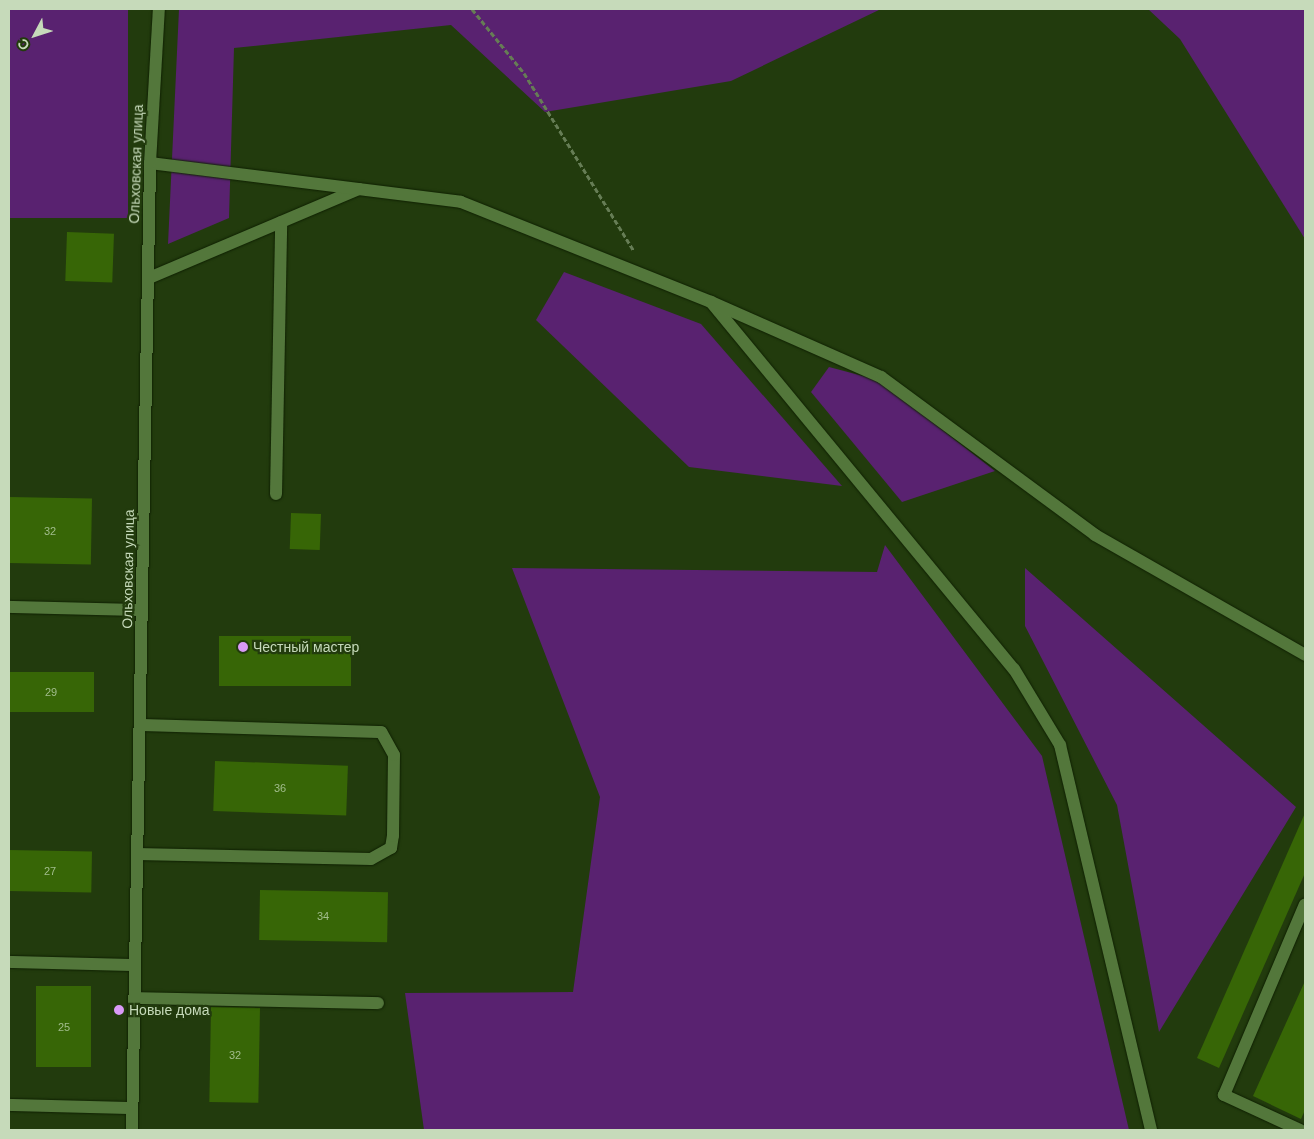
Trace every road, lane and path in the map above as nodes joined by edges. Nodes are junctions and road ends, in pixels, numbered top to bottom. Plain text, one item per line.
1 (159, 9) edge
2 (472, 9) edge
3 (150, 163) junction
4 (359, 189) junction
5 (281, 222) junction
6 (650, 277) junction
7 (149, 278) junction
8 (711, 302) junction
9 (276, 494) dead end
10 (9, 607) edge
11 (142, 610) junction
12 (1305, 655) edge
13 (140, 725) junction
14 (137, 854) junction
15 (1305, 904) edge
16 (9, 962) edge
17 (135, 965) junction
18 (134, 998) junction
19 (378, 1003) dead end
20 (9, 1105) edge
21 (132, 1108) junction
22 (132, 1130) edge
23 (1151, 1130) edge
24 (1300, 1130) edge

1 - 3 street, Ольховская улица
2 - 6 path
3 - 4 street
3 - 7 street, Ольховская улица
4 - 5 street
4 - 6 street
5 - 7 street
5 - 9 street
6 - 8 street
7 - 11 street, Ольховская улица
8 - 12 street
8 - 23 street
10 - 11 street
11 - 13 street, Ольховская улица
13 - 14 street, Ольховская улица
13 - 14 street
14 - 17 street, Ольховская улица
15 - 24 street
16 - 17 street
17 - 18 street, Ольховская улица
18 - 19 street
18 - 21 street, Ольховская улица
20 - 21 street
21 - 22 street, Ольховская улица

